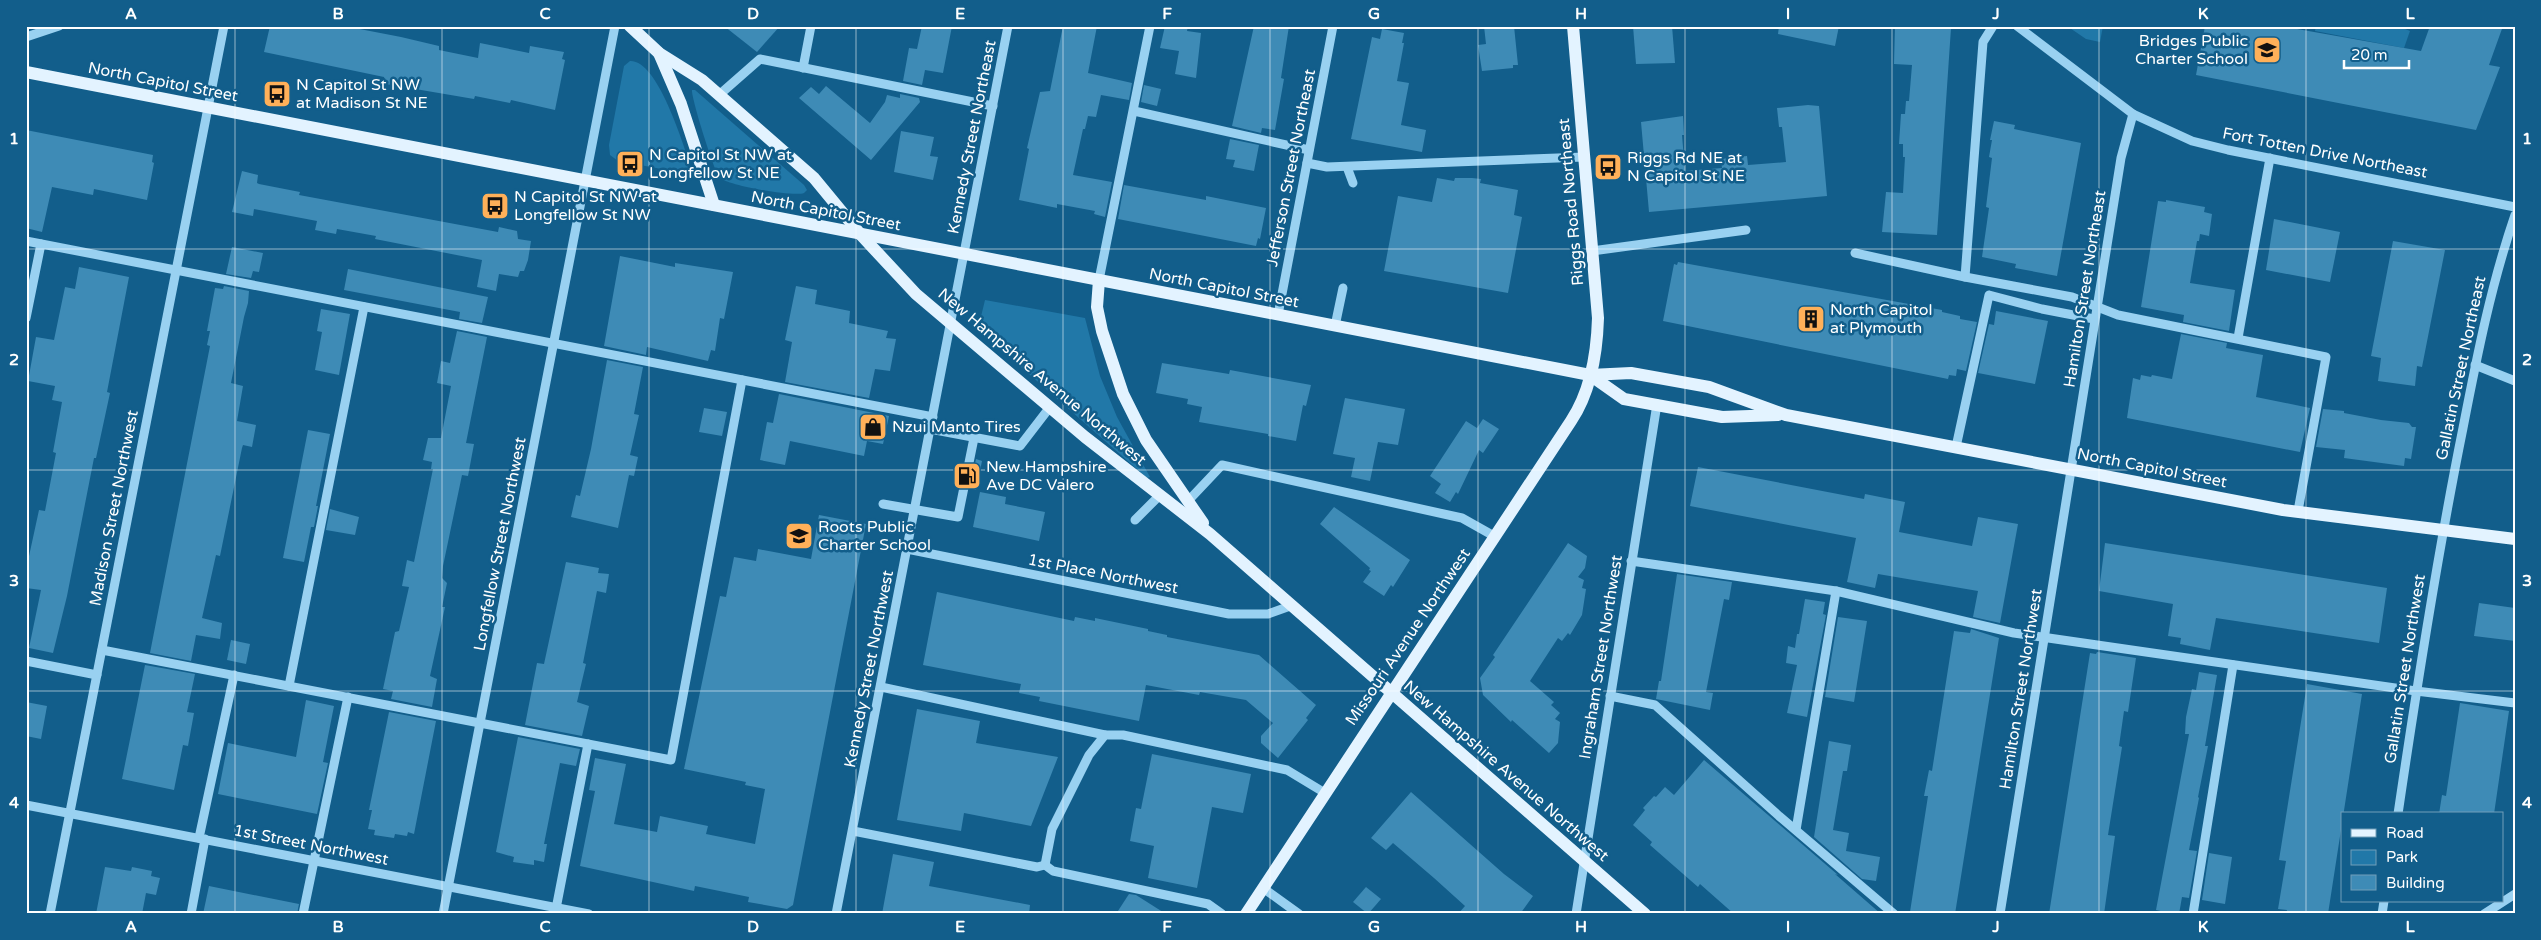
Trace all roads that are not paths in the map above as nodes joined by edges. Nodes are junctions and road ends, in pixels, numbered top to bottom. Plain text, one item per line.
1 (59, 26) edge
2 (224, 26) edge
3 (615, 26) edge
4 (630, 26) edge
5 (811, 26) edge
6 (1008, 26) edge
7 (1150, 26) edge
8 (1333, 26) edge
9 (1573, 26) edge
10 (1993, 26) edge
11 (2017, 26) edge
12 (26, 36) edge
13 (659, 53) junction
14 (803, 68) junction
15 (26, 72) edge
16 (720, 95) junction
17 (993, 106) junction
18 (208, 107) junction
19 (1134, 111) junction
20 (2133, 114) junction
21 (1309, 150) junction
22 (1584, 157) junction
23 (2270, 158) junction
24 (1307, 163) junction
25 (1348, 167) junction
26 (586, 180) junction
27 (1353, 183) dead end
28 (714, 205) junction
29 (2515, 207) edge
30 (2515, 215) edge
31 (1746, 230) dead end
32 (862, 235) junction
33 (26, 241) edge
34 (41, 244) junction
35 (1592, 251) junction
36 (1856, 253) dead end
37 (964, 254) junction
38 (176, 271) junction
39 (1965, 277) junction
40 (1099, 280) junction
41 (1343, 288) dead end
42 (2096, 306) junction
43 (364, 307) junction
44 (1278, 315) junction
45 (26, 318) edge
46 (2094, 319) junction
47 (951, 324) junction
48 (1334, 326) junction
49 (2238, 338) junction
50 (554, 343) junction
51 (2475, 365) junction
52 (1590, 375) junction
53 (742, 380) junction
54 (2515, 381) edge
55 (1657, 404) junction
56 (1050, 407) junction
57 (1786, 415) junction
58 (933, 417) junction
59 (930, 429) junction
60 (974, 438) junction
61 (1956, 447) junction
62 (2071, 469) junction
63 (1160, 495) junction
64 (1188, 502) junction
65 (882, 504) dead end
66 (915, 510) junction
67 (2298, 511) junction
68 (1135, 520) dead end
69 (2442, 530) junction
70 (1210, 534) junction
71 (1494, 536) junction
72 (2515, 539) edge
73 (908, 549) junction
74 (1631, 561) junction
75 (1836, 591) junction
76 (1293, 605) junction
77 (2046, 636) junction
78 (102, 650) junction
79 (26, 661) edge
80 (2233, 664) junction
81 (97, 675) junction
82 (234, 675) junction
83 (289, 686) junction
84 (881, 688) junction
85 (2416, 691) junction
86 (1390, 692) junction
87 (1610, 696) junction
88 (348, 697) junction
89 (2515, 703) edge
90 (480, 723) junction
91 (1105, 735) junction
92 (588, 744) junction
93 (1325, 793) junction
94 (26, 805) edge
95 (2398, 812) edge
96 (70, 814) junction
97 (1796, 830) junction
98 (853, 831) junction
99 (202, 839) junction
100 (313, 860) junction
101 (1584, 860) junction
102 (1045, 865) junction
103 (448, 886) junction
104 (1263, 888) junction
105 (2515, 894) edge
106 (2504, 901) edge
107 (2503, 902) edge
108 (556, 911) edge
109 (50, 914) edge
110 (191, 914) edge
111 (303, 914) edge
112 (443, 914) edge
113 (589, 914) edge
114 (836, 914) edge
115 (1222, 914) edge
116 (1246, 914) edge
117 (1299, 914) edge
118 (1576, 914) edge
119 (1646, 914) edge
120 (1894, 914) edge
121 (2000, 914) edge
122 (2193, 914) edge
123 (2484, 914) edge

1 - 12 street
2 - 18 street, Madison Street Northwest
3 - 26 street, Longfellow Street Northwest
4 - 13 main road
5 - 14 street
6 - 17 street, Kennedy Street Northeast
7 - 19 street
8 - 21 street, Jefferson Street Northeast
9 - 22 main road, Riggs Road Northeast
10 - 39 street
11 - 20 street, Fort Totten Drive Northeast
13 - 16 main road, New Hampshire Avenue Northwest
13 - 28 main road
14 - 16 street
14 - 17 street
15 - 18 main road, North Capitol Street
16 - 32 main road, New Hampshire Avenue Northwest
17 - 37 street, Kennedy Street Northeast
18 - 26 main road, North Capitol Street
18 - 38 street, Madison Street Northwest
19 - 21 street
19 - 40 street
20 - 23 street, Fort Totten Drive Northeast
20 - 42 street, Hamilton Street Northeast
21 - 24 street, Jefferson Street Northeast
22 - 25 street
22 - 35 main road, Riggs Road Northeast
23 - 29 street, Fort Totten Drive Northeast
23 - 49 street
24 - 25 street
24 - 44 street, Jefferson Street Northeast
25 - 27 street
26 - 28 main road, North Capitol Street
26 - 50 street, Longfellow Street Northwest
28 - 32 main road, North Capitol Street
30 - 51 street, Gallatin Street Northeast
31 - 35 street
32 - 37 main road, North Capitol Street
32 - 47 main road, New Hampshire Avenue Northwest
33 - 34 street
34 - 38 street
34 - 45 street
35 - 52 main road, Riggs Road Northeast
36 - 39 street
37 - 40 main road, North Capitol Street
37 - 47 street, Kennedy Street Northwest
38 - 43 street
38 - 78 street, Madison Street Northwest
39 - 42 street
40 - 44 main road, North Capitol Street
40 - 64 main road, New Hampshire Avenue Northwest
41 - 48 street
42 - 46 street, Hamilton Street Northeast
42 - 49 street
43 - 50 street
43 - 83 street
44 - 48 main road, North Capitol Street
46 - 61 street
46 - 62 street, Hamilton Street Northeast
47 - 56 main road, New Hampshire Avenue Northwest
47 - 58 street, Kennedy Street Northwest
48 - 52 main road, North Capitol Street
49 - 67 street
50 - 53 street
50 - 90 street, Longfellow Street Northwest
51 - 54 street
51 - 69 street, Gallatin Street Northeast
52 - 55 main road
52 - 57 main road
52 - 71 main road, Missouri Avenue Northwest
53 - 58 street
53 - 92 street
55 - 57 main road
55 - 74 street, Ingraham Street Northwest
56 - 60 street
56 - 63 main road, New Hampshire Avenue Northwest
57 - 61 main road, North Capitol Street
58 - 59 street, Kennedy Street Northwest
59 - 60 street
59 - 66 street, Kennedy Street Northwest
60 - 66 street
61 - 62 main road, North Capitol Street
62 - 67 main road, North Capitol Street
62 - 77 street, Hamilton Street Northwest
63 - 68 street
63 - 70 main road, New Hampshire Avenue Northwest
64 - 70 main road, New Hampshire Avenue Northwest
64 - 71 street
65 - 66 street
66 - 73 street, Kennedy Street Northwest
67 - 69 main road, North Capitol Street
69 - 72 main road, North Capitol Street
69 - 85 street, Gallatin Street Northwest
70 - 76 main road, New Hampshire Avenue Northwest
71 - 86 main road, Missouri Avenue Northwest
73 - 76 street, 1st Place Northwest
73 - 84 street, Kennedy Street Northwest
74 - 75 street
74 - 87 street, Ingraham Street Northwest
75 - 77 street
75 - 97 street
76 - 86 main road, New Hampshire Avenue Northwest
77 - 80 street
77 - 121 street, Hamilton Street Northwest
78 - 81 street, Madison Street Northwest
78 - 82 street
79 - 81 street
80 - 85 street
80 - 122 street
81 - 96 street, Madison Street Northwest
82 - 83 street
82 - 99 street
83 - 88 street
84 - 91 street
84 - 98 street, Kennedy Street Northwest
85 - 89 street
85 - 95 street, Gallatin Street Northwest
86 - 93 main road, Missouri Avenue Northwest
86 - 101 main road, New Hampshire Avenue Northwest
87 - 97 street
87 - 101 street, Ingraham Street Northwest
88 - 90 street
88 - 100 street
90 - 92 street
90 - 103 street, Longfellow Street Northwest
91 - 93 street
91 - 102 street
92 - 108 street
93 - 104 main road, Missouri Avenue Northwest
94 - 96 street, 1st Street Northwest
96 - 99 street, 1st Street Northwest
96 - 109 street, Madison Street Northwest
97 - 120 street
98 - 102 street
98 - 114 street, Kennedy Street Northwest
99 - 100 street, 1st Street Northwest
99 - 110 street
100 - 103 street, 1st Street Northwest
100 - 111 street
101 - 118 street, Ingraham Street Northwest
101 - 119 main road, New Hampshire Avenue Northwest
102 - 115 street
103 - 108 street, 1st Street Northwest
103 - 112 street, Longfellow Street Northwest
104 - 116 main road, Missouri Avenue Northwest
104 - 117 street
105 - 106 street
107 - 123 street
108 - 113 street, 1st Street Northwest

